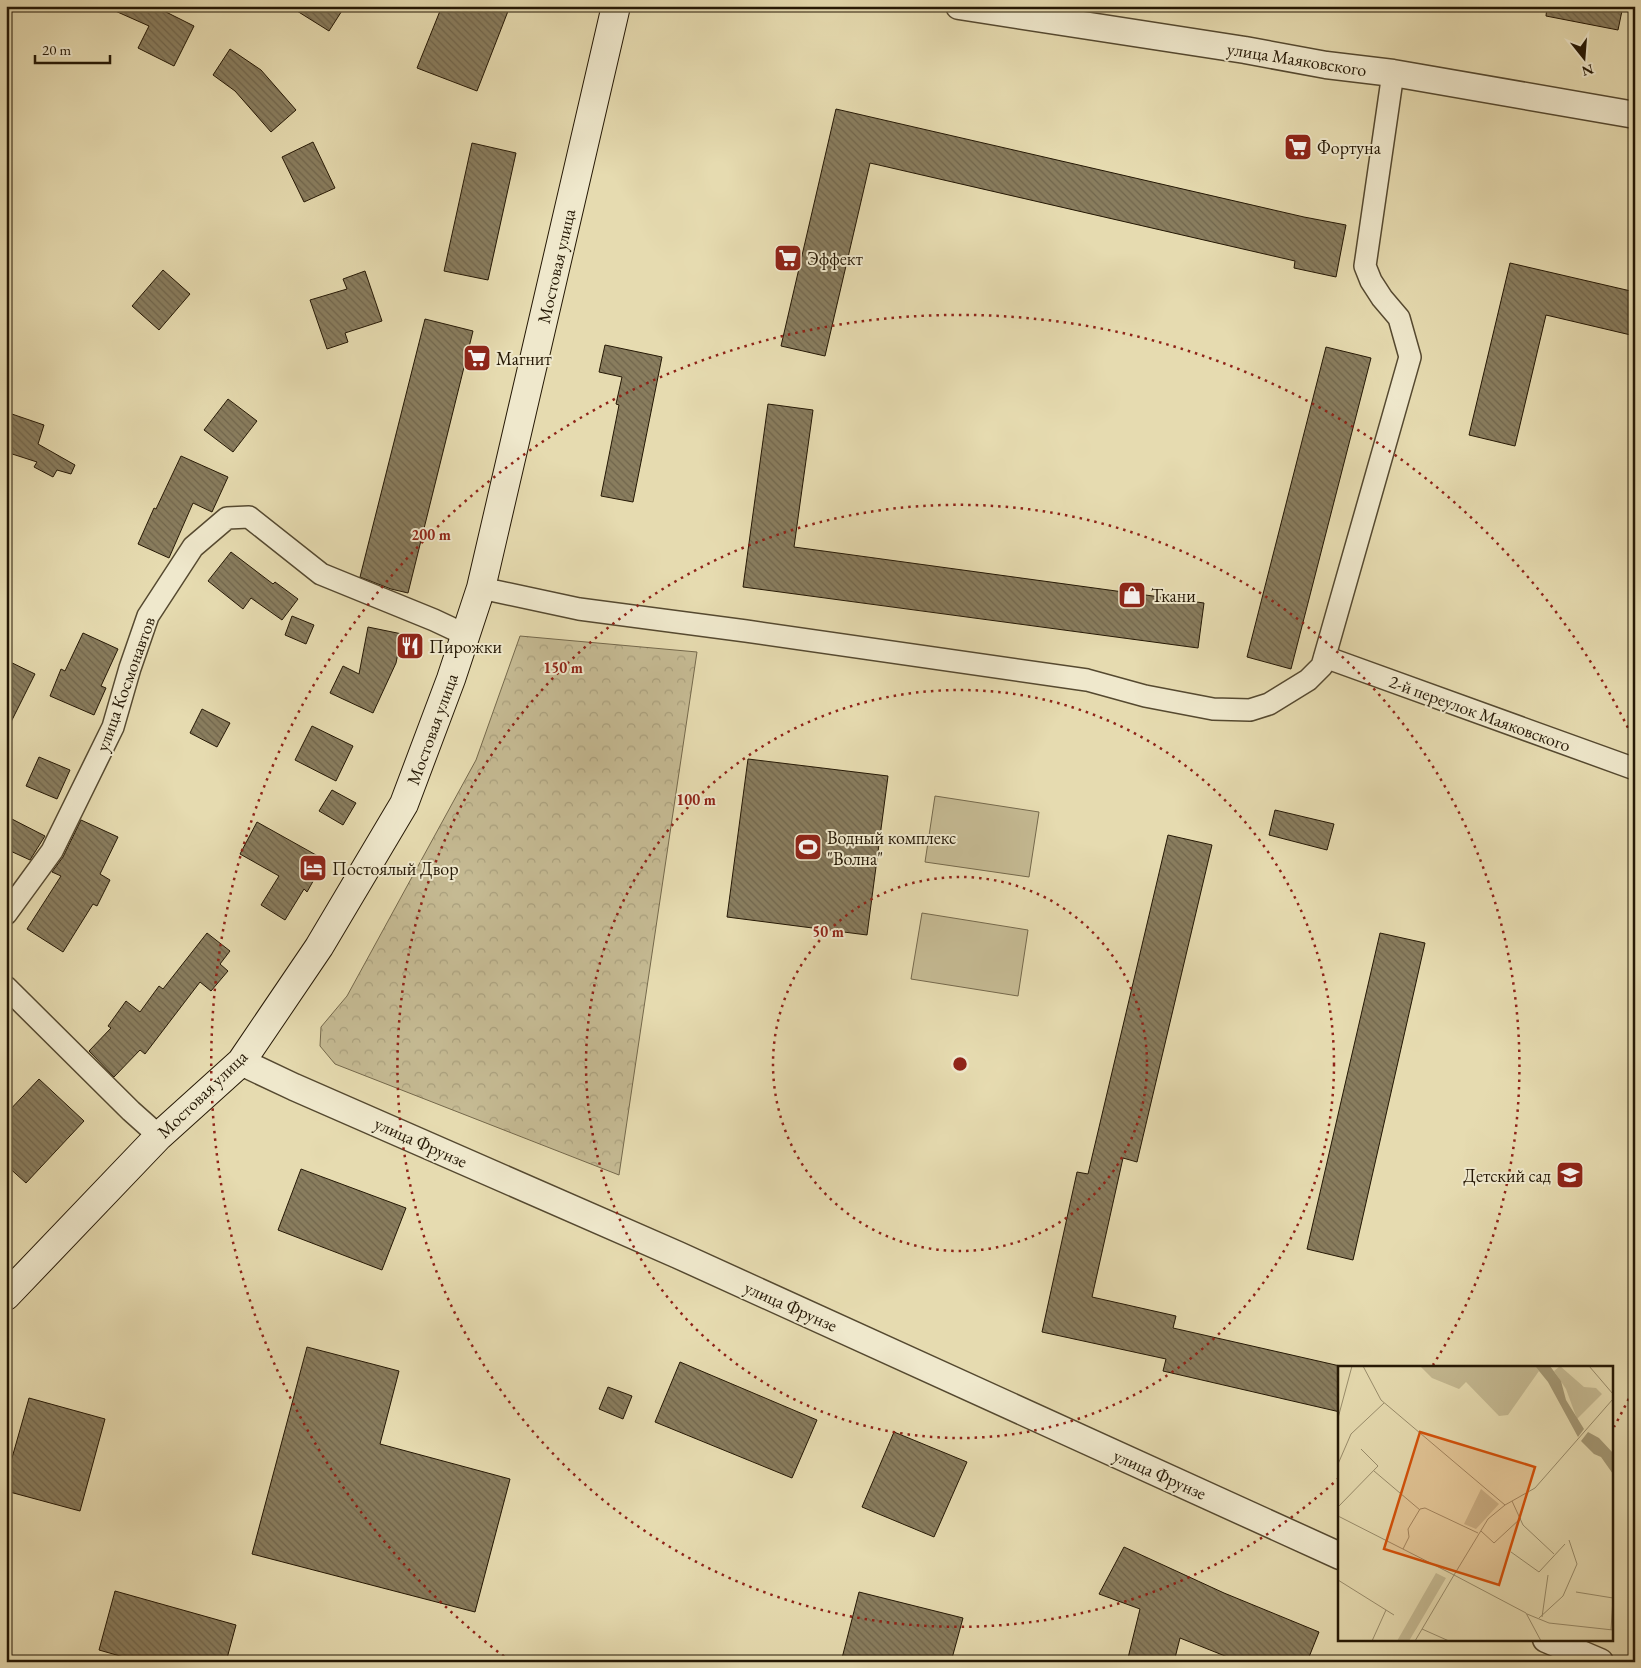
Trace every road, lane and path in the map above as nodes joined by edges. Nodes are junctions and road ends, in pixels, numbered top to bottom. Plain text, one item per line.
1 (616, 6) edge
2 (959, 6) edge
3 (1393, 73) junction
4 (1635, 115) edge
5 (481, 588) junction
6 (466, 635) junction
7 (1325, 657) junction
8 (1635, 769) edge
9 (6, 914) edge
10 (6, 986) edge
11 (241, 1062) junction
12 (159, 1136) junction
13 (6, 1296) edge
14 (1338, 1555) edge
15 (1548, 1640) edge
16 (1600, 1662) edge

1 - 5 main road, Мостовая улица
2 - 3 street, улица Маяковского
3 - 4 street, улица Маяковского
3 - 7 street
5 - 6 main road, Мостовая улица
5 - 7 street
6 - 9 street, улица Космонавтов
6 - 11 main road, Мостовая улица
7 - 8 street, 2-й переулок Маяковского
10 - 12 street
11 - 12 main road, Мостовая улица
11 - 14 street, улица Фрунзе
12 - 13 main road, Мостовая улица
15 - 16 street

